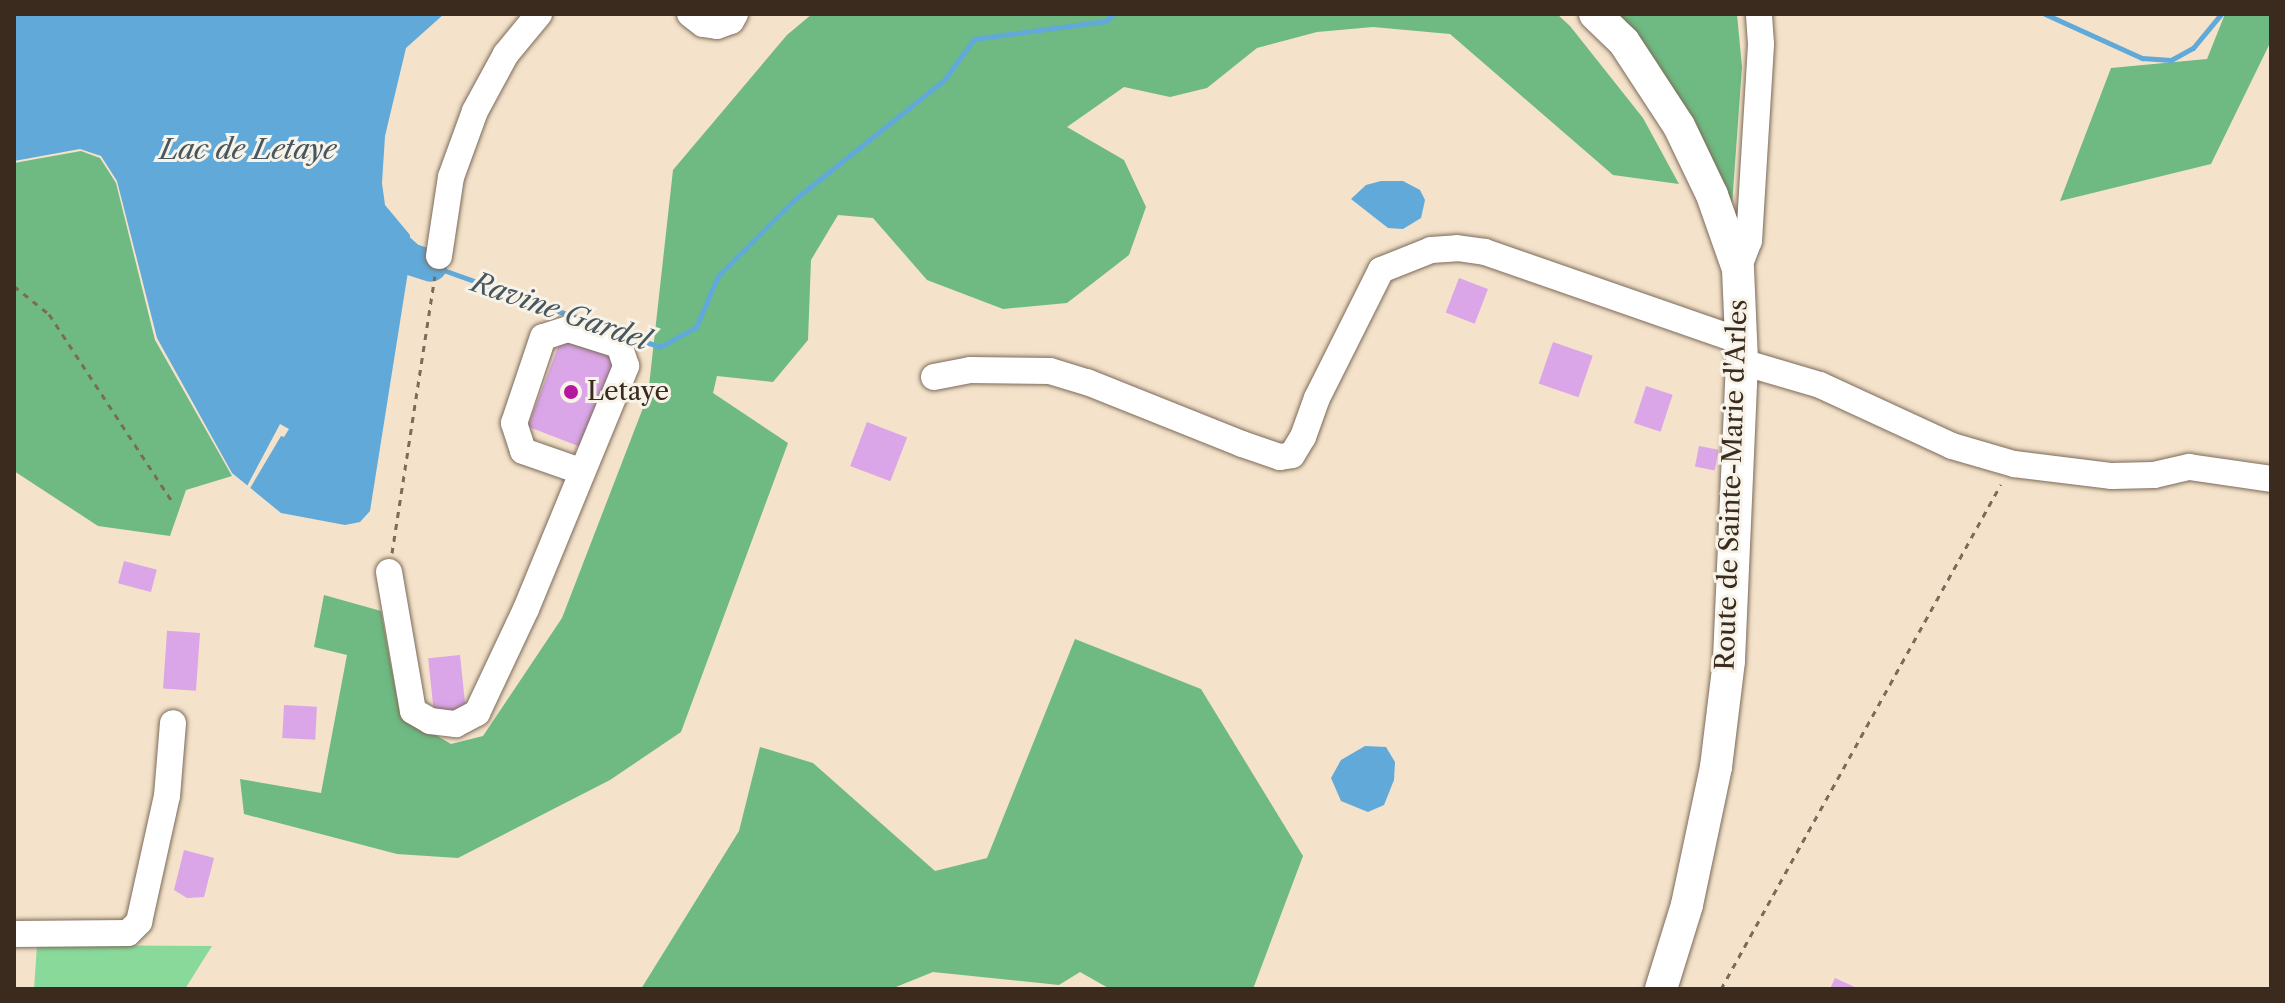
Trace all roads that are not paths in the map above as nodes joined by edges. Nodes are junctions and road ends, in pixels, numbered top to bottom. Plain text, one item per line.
1 (539, 14) edge
2 (690, 14) edge
3 (735, 14) edge
4 (1595, 14) edge
5 (1759, 14) edge
6 (437, 265) road end
7 (1738, 269) junction
8 (1741, 352) junction
9 (934, 377) dead end
10 (580, 471) junction
11 (2271, 479) edge
12 (389, 572) road end
13 (173, 723) dead end
14 (14, 934) edge
15 (1661, 989) edge

1 - 6 street
2 - 3 street
4 - 7 main road, Route de Sainte-Marie d'Arles
5 - 7 street
7 - 8 main road, Route de Sainte-Marie d'Arles
8 - 9 street
8 - 11 street
8 - 15 main road, Route de Sainte-Marie d'Arles
10 - 10 street
10 - 12 street
13 - 14 street

